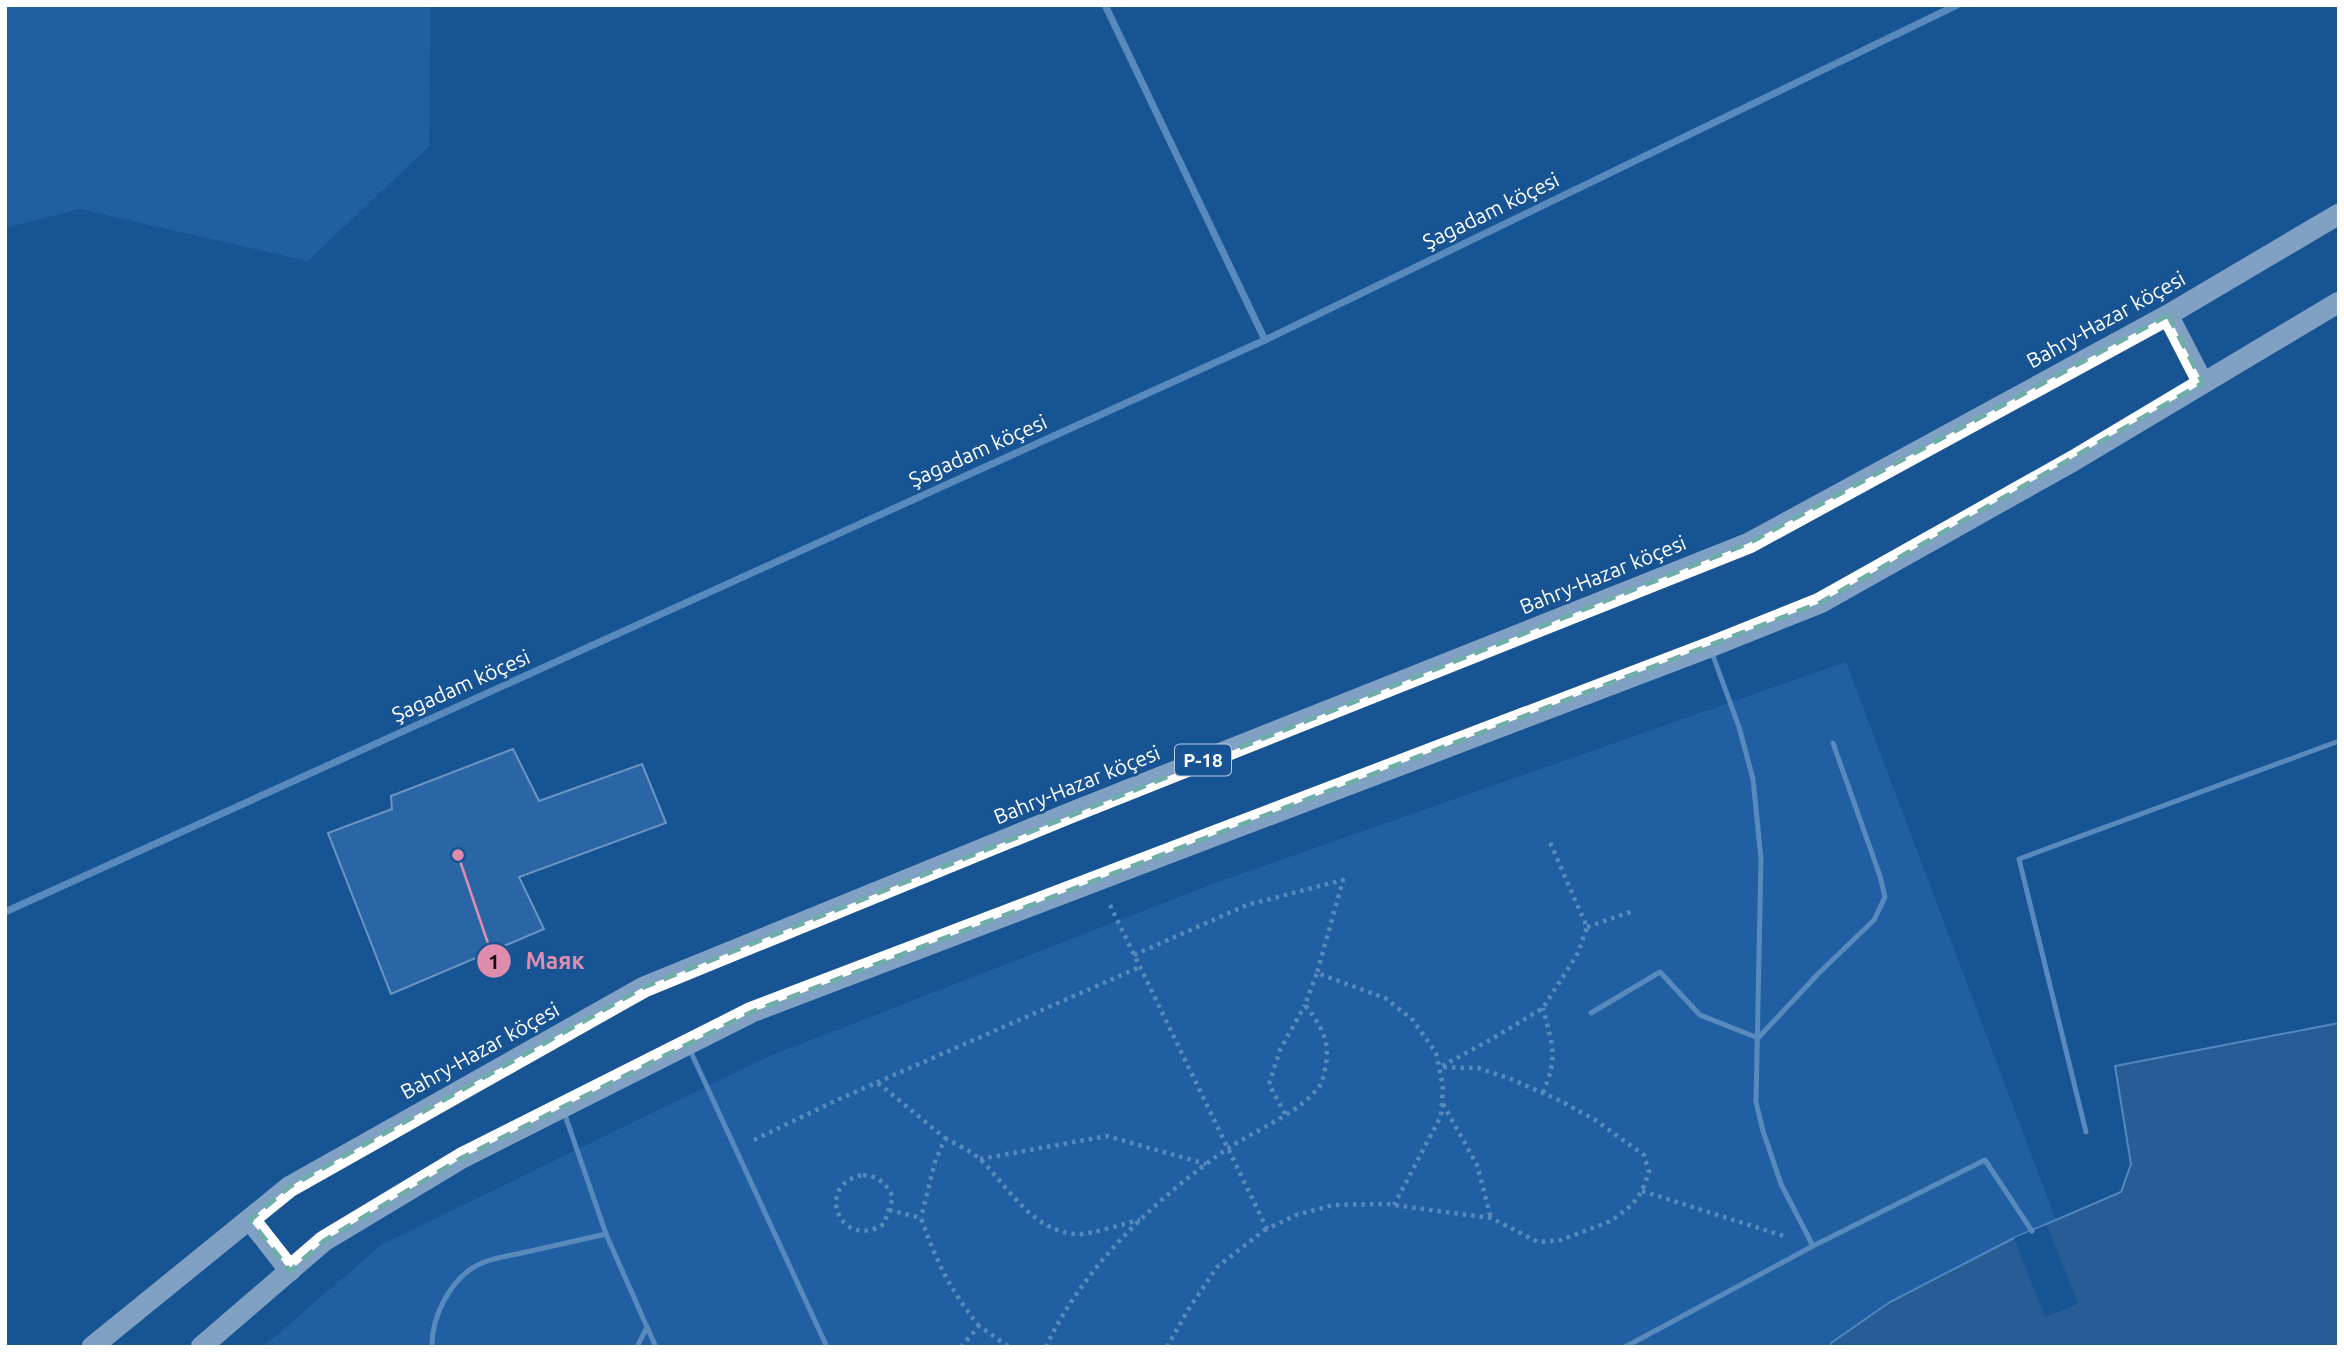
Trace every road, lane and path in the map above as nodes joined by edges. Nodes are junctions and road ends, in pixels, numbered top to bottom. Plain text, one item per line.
1 (1105, 5) edge
2 (1957, 5) edge
3 (2339, 214) edge
4 (2339, 302) edge
5 (2168, 315) junction
6 (1265, 340) junction
7 (2203, 383) junction
8 (1710, 647) junction
9 (2339, 741) edge
10 (1833, 743) dead end
11 (1549, 841) dead end
12 (1097, 880) junction
13 (1633, 911) dead end
14 (5, 912) edge
15 (1587, 927) junction
16 (1134, 955) junction
17 (1140, 967) junction
18 (1317, 973) junction
19 (1305, 1005) junction
20 (1543, 1008) junction
21 (1591, 1013) dead end
22 (1758, 1038) junction
23 (688, 1044) junction
24 (1439, 1067) junction
25 (877, 1083) junction
26 (1543, 1093) junction
27 (1442, 1103) junction
28 (562, 1107) junction
29 (1286, 1114) junction
30 (2086, 1132) dead end
31 (945, 1138) junction
32 (1228, 1148) junction
33 (736, 1149) junction
34 (980, 1159) junction
35 (1206, 1164) junction
36 (1642, 1191) junction
37 (1394, 1205) junction
38 (889, 1210) junction
39 (921, 1218) junction
40 (1491, 1218) junction
41 (250, 1220) junction
42 (1141, 1220) junction
43 (1267, 1228) junction
44 (2032, 1231) dead end
45 (606, 1234) junction
46 (1814, 1246) junction
47 (290, 1271) junction
48 (979, 1326) junction
49 (647, 1327) junction
50 (92, 1347) edge
51 (201, 1347) edge
52 (432, 1347) edge
53 (638, 1347) edge
54 (656, 1347) edge
55 (827, 1347) edge
56 (961, 1347) edge
57 (1009, 1347) edge
58 (1046, 1347) edge
59 (1167, 1347) edge
60 (1625, 1347) edge

1 - 6 street
2 - 6 street, Şagadam köçesi
3 - 5 highway, Bahry-Hazar köçesi / P-18
4 - 7 highway
5 - 7 highway
5 - 41 highway, Bahry-Hazar köçesi / P-18
6 - 14 street, Şagadam köçesi
7 - 8 highway
8 - 12 highway
8 - 22 lane
9 - 30 lane
10 - 22 lane
11 - 15 path
12 - 16 path
12 - 23 highway
13 - 15 path
15 - 20 path
16 - 17 path
16 - 18 path
17 - 25 path
17 - 32 path
18 - 19 path
18 - 24 path
19 - 29 path
19 - 29 path
20 - 24 path
20 - 26 path
21 - 22 lane
22 - 46 lane
23 - 28 highway
23 - 33 lane
24 - 26 path
24 - 27 path
25 - 31 path
25 - 33 path
26 - 36 path
27 - 37 path
27 - 40 path
28 - 45 lane
28 - 47 highway
29 - 32 path
31 - 34 path
31 - 39 path
32 - 35 path
32 - 43 path
33 - 55 lane
34 - 35 path
34 - 42 path
35 - 42 path
36 - 40 path
36 - 46 path
37 - 40 path
37 - 43 path
38 - 38 path
38 - 39 path
39 - 48 path
41 - 47 highway
41 - 50 highway, Bahry-Hazar köçesi / P-18
42 - 58 path
43 - 59 path
44 - 46 lane
45 - 49 lane
45 - 52 lane
46 - 60 lane
47 - 51 highway
48 - 56 path
48 - 57 path
49 - 53 lane
49 - 54 lane

